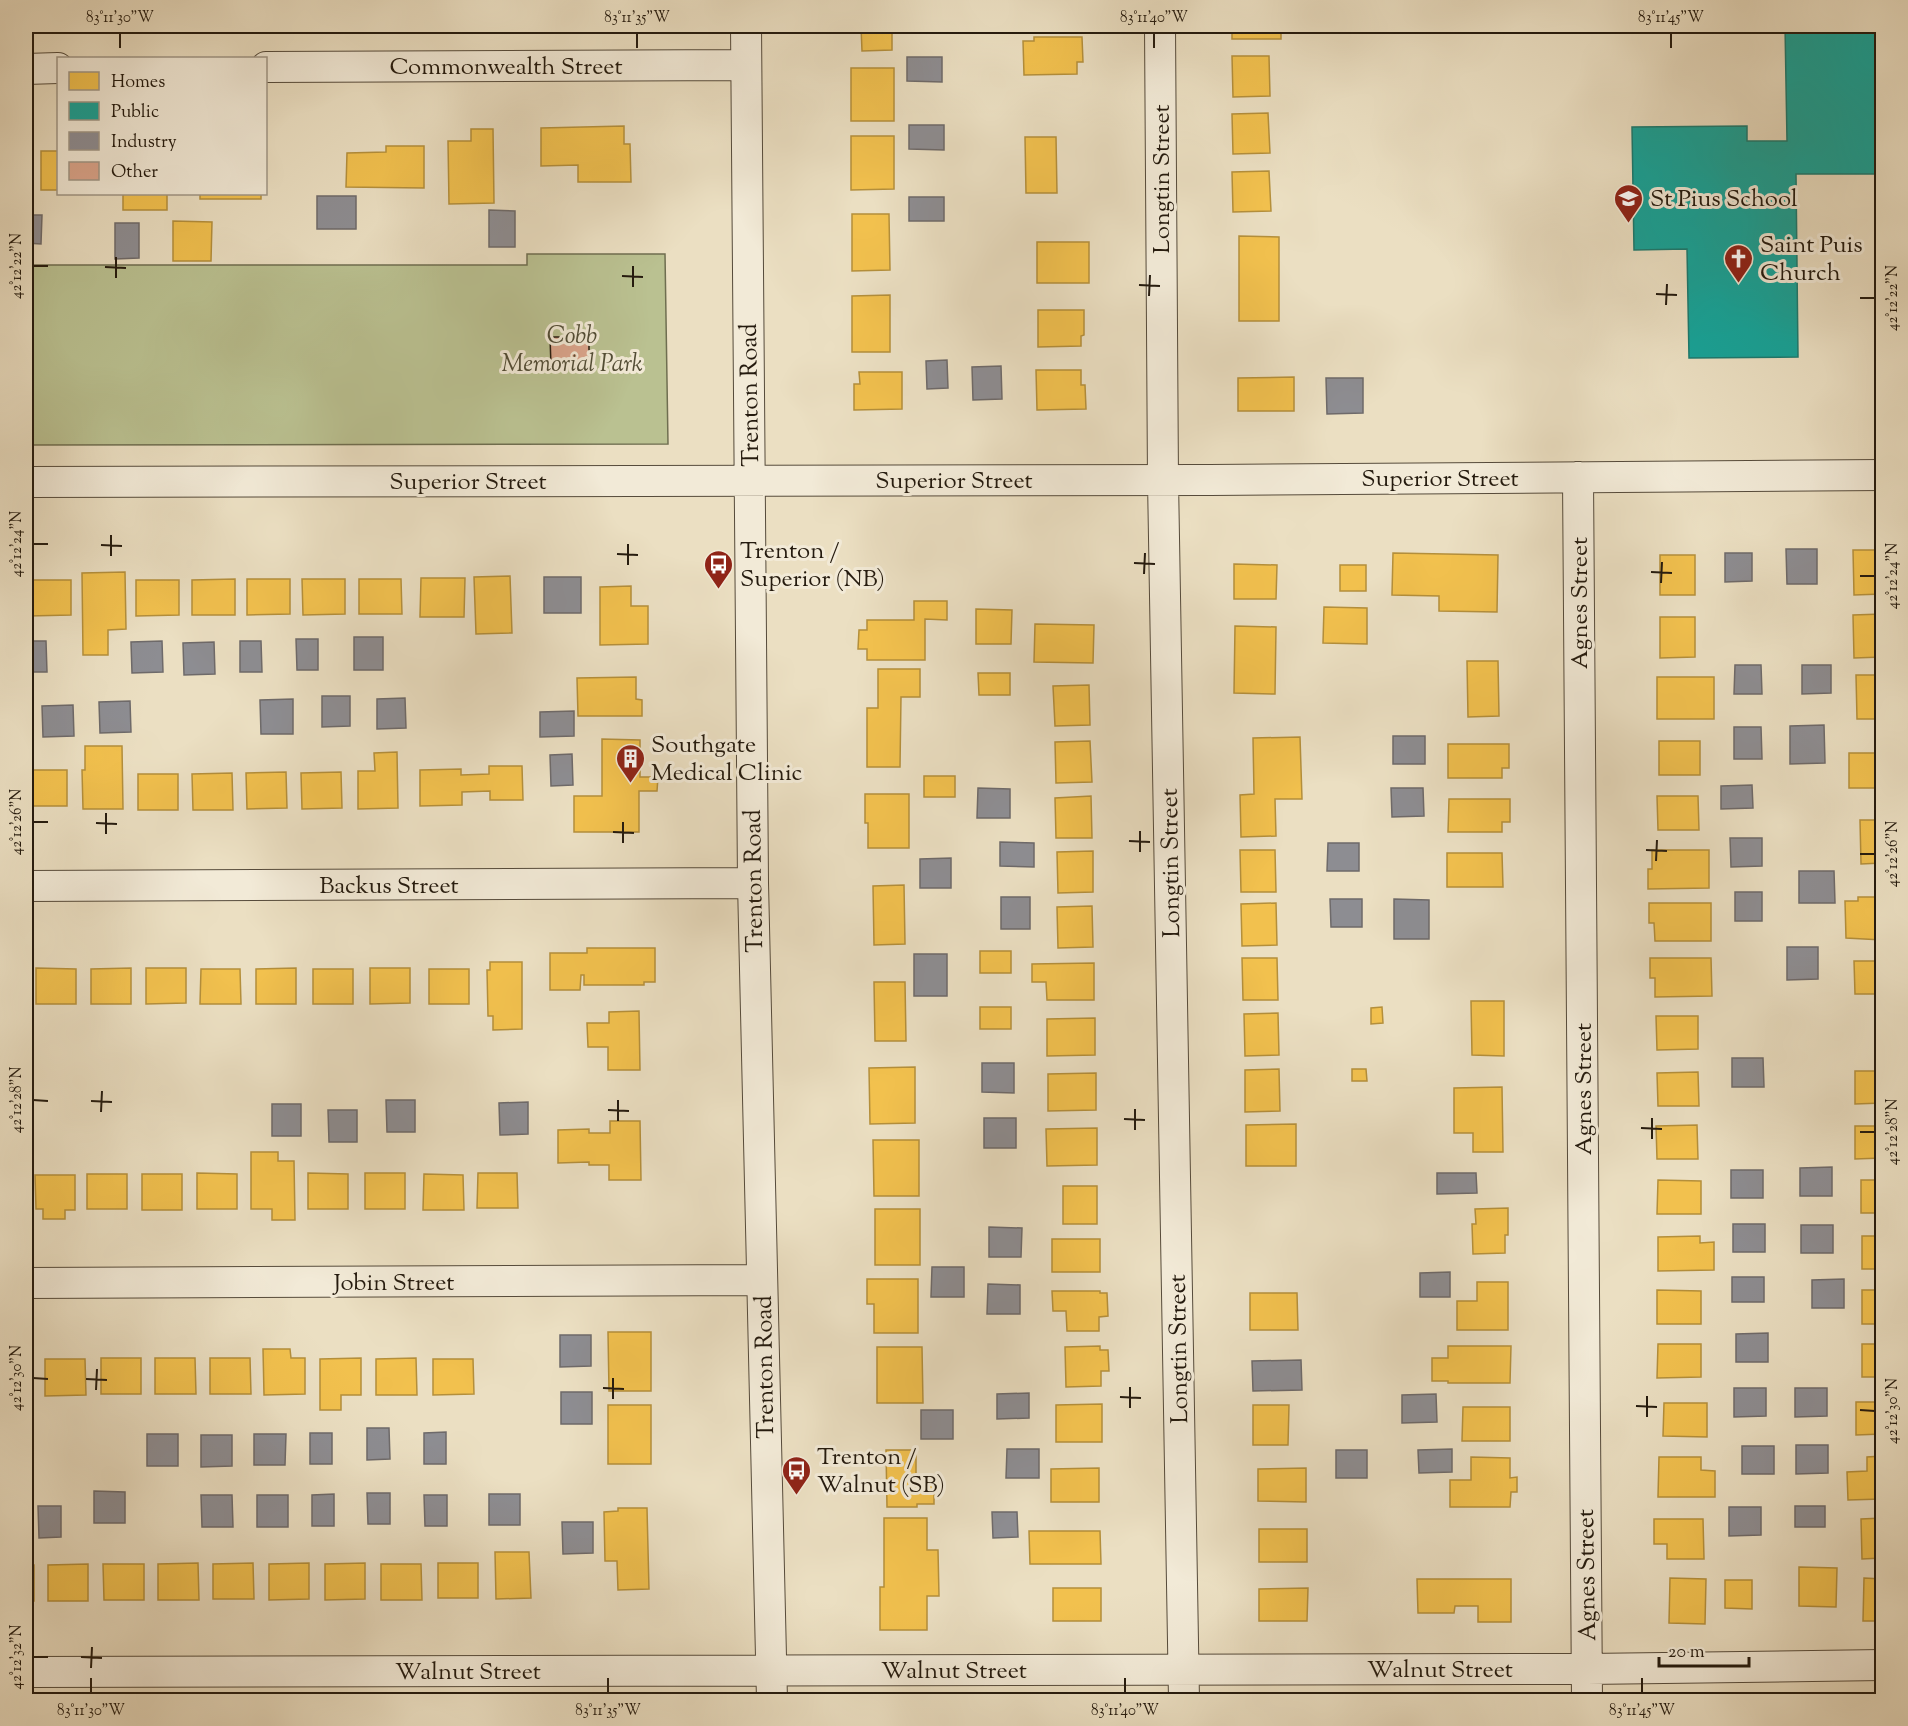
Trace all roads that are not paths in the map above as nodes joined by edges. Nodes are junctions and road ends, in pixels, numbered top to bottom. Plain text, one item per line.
1 (746, 26) edge
2 (1160, 26) edge
3 (746, 64) junction
4 (267, 67) edge
5 (57, 68) edge
6 (26, 69) edge
7 (1882, 475) edge
8 (1578, 477) junction
9 (1163, 480) junction
10 (750, 481) junction
11 (26, 482) edge
12 (753, 883) junction
13 (26, 886) edge
14 (762, 1280) junction
15 (26, 1283) edge
16 (1882, 1665) edge
17 (1184, 1669) junction
18 (1587, 1669) junction
19 (771, 1671) junction
20 (26, 1672) edge
21 (772, 1701) edge
22 (1184, 1701) edge
23 (1587, 1701) edge

1 - 3 street, Trenton Road
2 - 9 street, Longtin Street
3 - 4 street, Commonwealth Street
3 - 10 street, Trenton Road
5 - 6 street
7 - 8 street, Superior Street
8 - 9 street, Superior Street
8 - 18 street, Agnes Street
9 - 10 street, Superior Street
9 - 17 street, Longtin Street
10 - 11 street, Superior Street
10 - 12 street, Trenton Road
12 - 13 street, Backus Street
12 - 14 street, Trenton Road
14 - 15 street, Jobin Street
14 - 19 street, Trenton Road
16 - 18 street, Walnut Street
17 - 18 street, Walnut Street
17 - 19 street, Walnut Street
17 - 22 street, Longtin Street
18 - 23 street, Agnes Street
19 - 20 street, Walnut Street
19 - 21 street, Trenton Road

